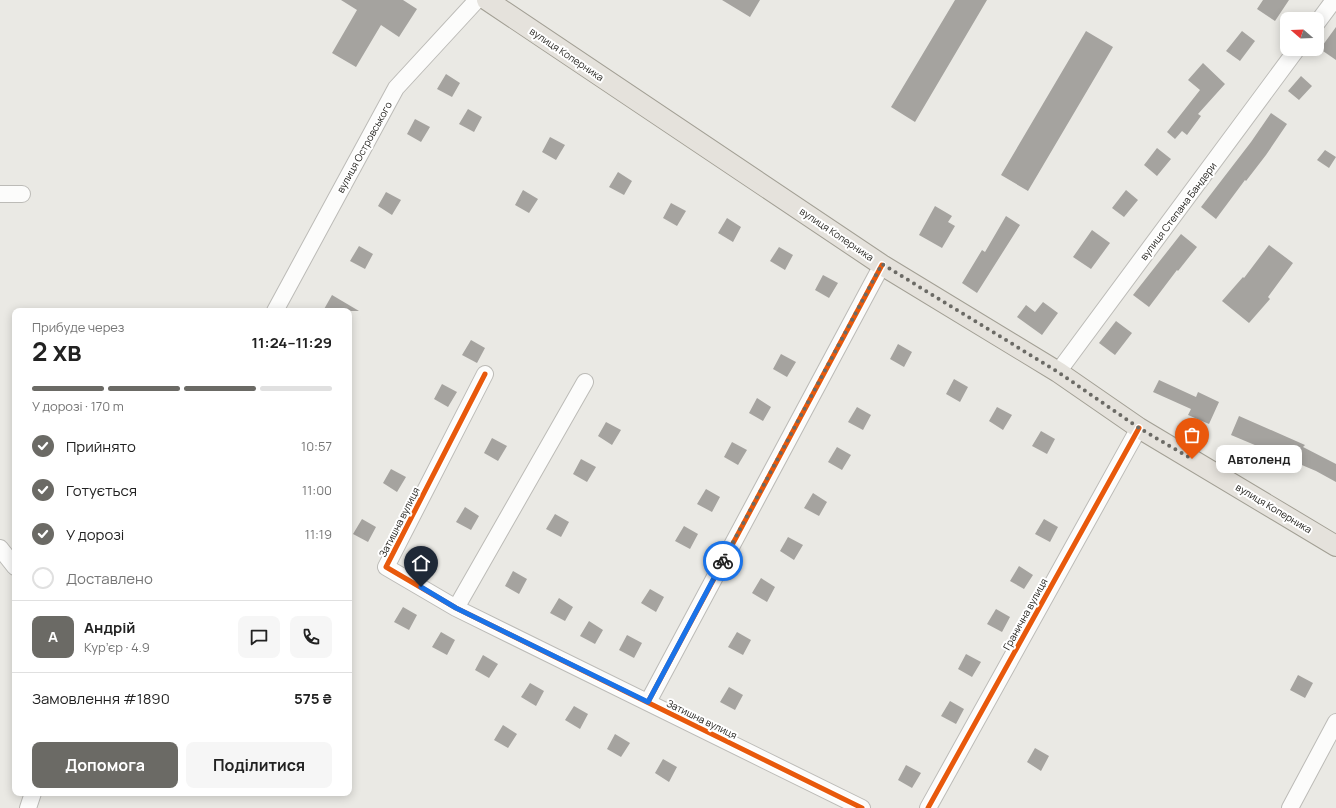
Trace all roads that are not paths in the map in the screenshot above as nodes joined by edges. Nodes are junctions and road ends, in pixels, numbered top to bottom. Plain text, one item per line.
1 (477, 0) edge
2 (487, 0) edge
3 (1334, 0) edge
4 (1324, 14) edge
5 (1292, 56) edge
6 (0, 194) edge
7 (22, 194) dead end
8 (882, 264) junction
9 (277, 308) edge
10 (1058, 372) junction
11 (485, 374) dead end
12 (585, 382) dead end
13 (1139, 428) junction
14 (1336, 546) edge
15 (0, 548) edge
16 (12, 563) edge
17 (456, 608) junction
18 (648, 702) junction
19 (1336, 722) edge
20 (32, 796) edge
21 (28, 808) edge
22 (862, 808) edge
23 (928, 808) edge
24 (1290, 808) edge

1 - 9 street, вулиця Островського
2 - 8 main road, вулиця Коперника
3 - 4 street
5 - 10 street, вулиця Степана Бандери
6 - 7 street
8 - 10 main road, вулиця Коперника
8 - 18 street
10 - 13 main road, вулиця Коперника
11 - 17 street, Затишна вулиця
12 - 17 street
13 - 14 main road, вулиця Коперника
13 - 23 street, Гранична вулиця
15 - 16 street
17 - 18 street, Затишна вулиця
18 - 22 street, Затишна вулиця
19 - 24 street
20 - 21 street

